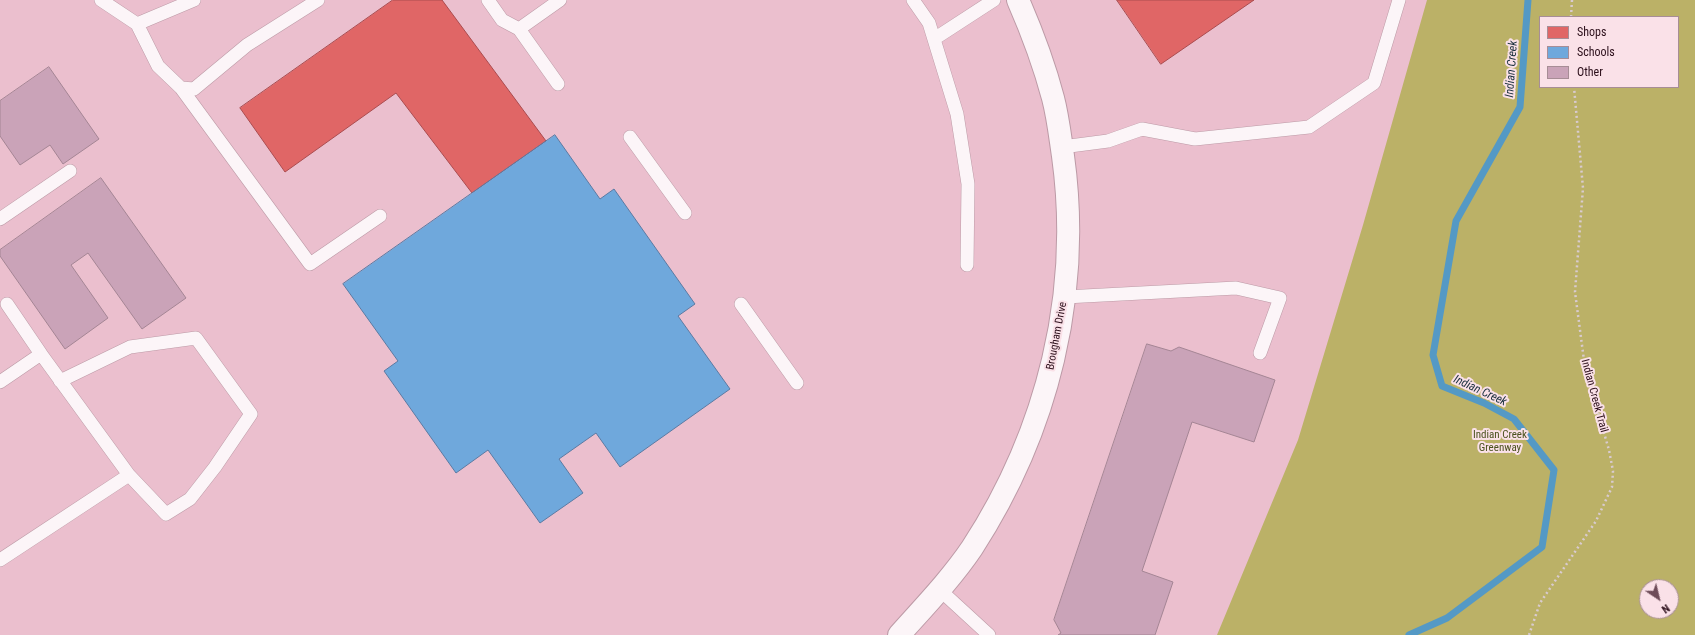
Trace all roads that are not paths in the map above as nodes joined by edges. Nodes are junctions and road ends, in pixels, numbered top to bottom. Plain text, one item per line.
1 (101, 0) edge
2 (194, 0) edge
3 (318, 0) edge
4 (488, 0) edge
5 (560, 0) edge
6 (913, 0) edge
7 (994, 0) edge
8 (1018, 0) edge
9 (1400, 0) edge
10 (137, 24) junction
11 (519, 29) junction
12 (934, 39) junction
13 (558, 84) dead end
14 (181, 88) junction
15 (630, 137) dead end
16 (1062, 147) junction
17 (70, 171) dead end
18 (685, 213) dead end
19 (380, 216) dead end
20 (0, 219) edge
21 (968, 265) dead end
22 (1065, 297) junction
23 (7, 304) dead end
24 (741, 304) dead end
25 (1260, 353) dead end
26 (41, 354) junction
27 (60, 381) junction
28 (0, 382) edge
29 (797, 383) dead end
30 (129, 475) junction
31 (0, 560) edge
32 (940, 590) junction
33 (899, 635) edge
34 (989, 635) edge

1 - 10 lane
2 - 10 lane
3 - 14 lane
4 - 11 lane
5 - 11 lane
6 - 12 lane
7 - 12 lane
8 - 16 street, Brougham Drive
9 - 16 lane
10 - 14 lane
11 - 13 lane
12 - 21 lane
14 - 19 lane
15 - 18 lane
16 - 22 street, Brougham Drive
17 - 20 lane
22 - 25 lane
22 - 32 street, Brougham Drive
23 - 26 lane
24 - 29 lane
26 - 27 lane
26 - 28 lane
27 - 30 lane
27 - 30 lane
30 - 31 lane
32 - 33 street, Brougham Drive
32 - 34 lane

